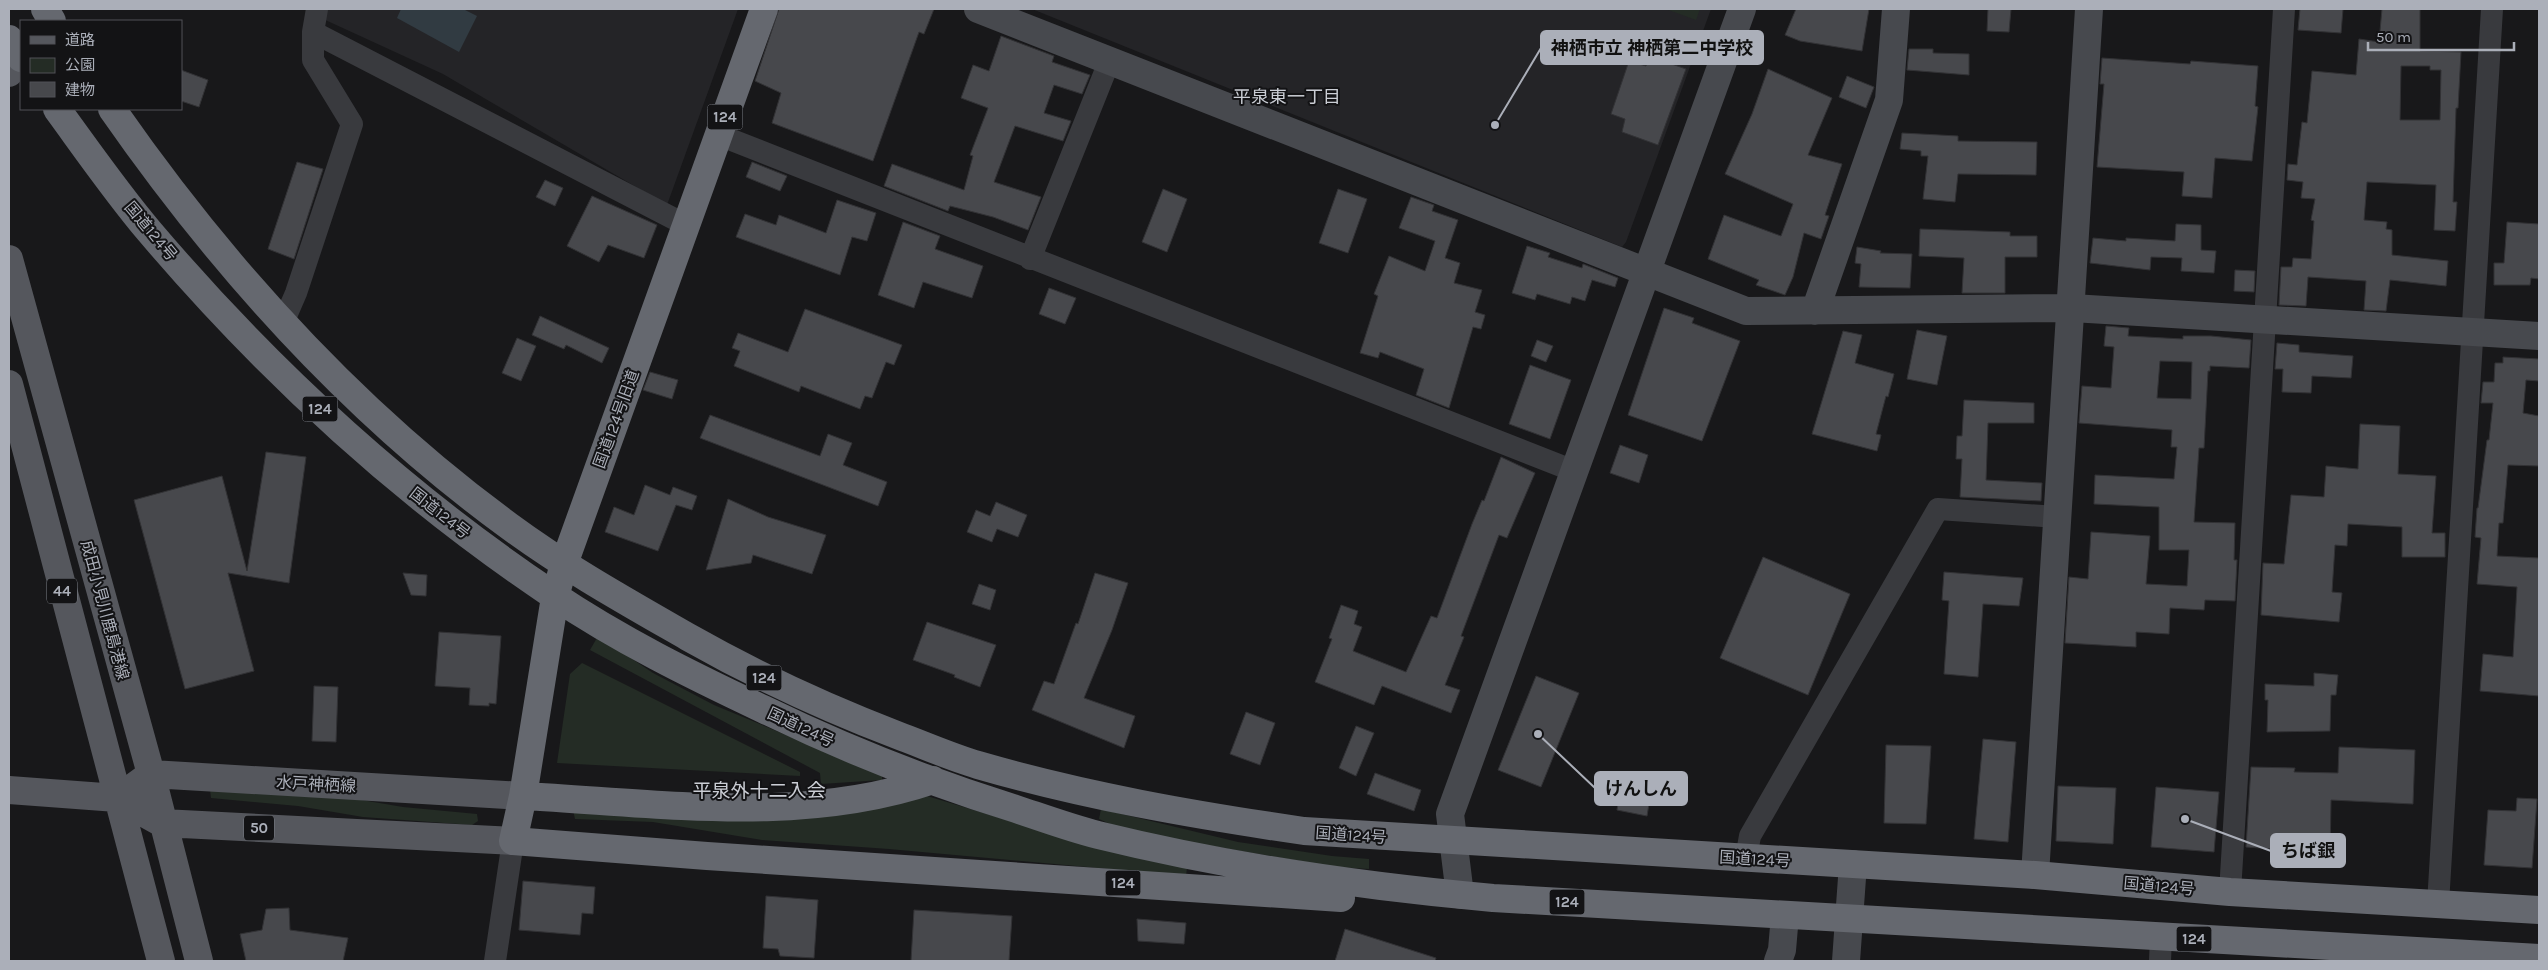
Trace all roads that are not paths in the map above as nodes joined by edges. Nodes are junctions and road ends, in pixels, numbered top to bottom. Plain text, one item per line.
1 (45, 9) edge
2 (317, 9) edge
3 (764, 9) edge
4 (978, 9) edge
5 (1742, 9) edge
6 (1896, 9) edge
7 (2089, 9) edge
8 (2284, 9) edge
9 (2492, 9) edge
10 (51, 20) edge
11 (313, 32) junction
12 (1109, 62) junction
13 (58, 110) edge
14 (113, 110) edge
15 (719, 135) junction
16 (686, 225) junction
17 (1030, 259) junction
18 (9, 260) edge
19 (1647, 272) junction
20 (2072, 308) junction
21 (1815, 312) junction
22 (2264, 319) junction
23 (283, 323) junction
24 (2473, 332) junction
25 (2539, 336) edge
26 (9, 384) edge
27 (1574, 471) junction
28 (2057, 517) junction
29 (564, 564) junction
30 (555, 597) junction
31 (978, 764) junction
32 (151, 774) junction
33 (929, 781) junction
34 (9, 790) edge
35 (523, 796) junction
36 (117, 798) junction
37 (162, 823) junction
38 (513, 841) junction
39 (1453, 842) junction
40 (1746, 858) junction
41 (1853, 864) junction
42 (2035, 875) junction
43 (2230, 892) junction
44 (1460, 895) junction
45 (2438, 904) junction
46 (2539, 910) edge
47 (1785, 915) junction
48 (1849, 920) junction
49 (2161, 949) edge
50 (2532, 959) edge
51 (161, 961) edge
52 (199, 961) edge
53 (495, 961) edge
54 (1778, 961) edge
55 (1846, 961) edge

1 - 10 highway
2 - 11 street
3 - 15 highway, 国道124号旧道 / 124
4 - 12 street
5 - 19 street
6 - 21 street
7 - 20 street
8 - 22 street
9 - 24 street
11 - 16 street
11 - 23 street
12 - 17 street
12 - 19 street
13 - 30 highway, 国道124号 / 124
14 - 23 highway, 国道124号 / 124
15 - 16 highway, 国道124号旧道 / 124
15 - 17 street
16 - 29 highway, 国道124号旧道 / 124
17 - 27 street
18 - 32 main road, 成田小見川鹿島港線 / 44
19 - 21 street
19 - 27 street
20 - 21 street
20 - 22 street
20 - 28 street
22 - 24 street
22 - 43 street
23 - 29 highway, 国道124号 / 124
24 - 25 street
24 - 45 street
26 - 36 main road, 44
27 - 39 street
28 - 40 street
28 - 42 street
29 - 30 highway, 国道124号旧道 / 124
29 - 31 highway, 国道124号 / 124
30 - 33 highway, 国道124号 / 124
30 - 35 highway, 国道124号旧道 / 124
31 - 33 highway
31 - 39 highway, 国道124号 / 124
32 - 35 main road, 水戸神栖線
32 - 36 main road
32 - 37 main road, 成田小見川鹿島港線 / 44
33 - 35 highway
33 - 44 highway, 国道124号 / 124
34 - 36 main road, 50
35 - 38 highway, 国道124号旧道 / 124
36 - 37 main road, 50
36 - 51 main road, 44
37 - 38 main road, 50
37 - 52 main road, 成田小見川鹿島港線 / 44
38 - 44 highway, 国道124号 / 124
38 - 53 street
39 - 40 highway, 国道124号 / 124
39 - 44 street
40 - 41 highway, 国道124号 / 124
41 - 42 highway, 国道124号 / 124
41 - 48 street
42 - 43 highway, 国道124号 / 124
43 - 45 highway, 国道124号 / 124
44 - 47 highway, 国道124号 / 124
45 - 46 highway, 国道124号 / 124
47 - 48 highway, 国道124号 / 124
47 - 54 street
48 - 49 highway, 国道124号 / 124
48 - 55 street
49 - 50 highway, 国道124号 / 124

